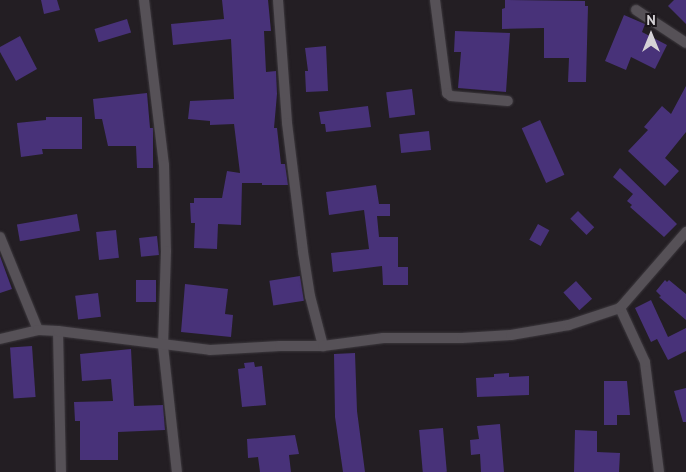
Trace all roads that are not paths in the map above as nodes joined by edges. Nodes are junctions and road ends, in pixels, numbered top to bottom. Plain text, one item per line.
1 (144, 0) edge
2 (278, 0) edge
3 (435, 0) edge
4 (636, 10) dead end
5 (686, 44) edge
6 (508, 101) dead end
7 (686, 232) edge
8 (0, 237) edge
9 (620, 308) junction
10 (38, 330) junction
11 (58, 331) junction
12 (0, 339) edge
13 (163, 346) junction
14 (323, 346) junction
15 (61, 472) edge
16 (177, 472) edge
17 (659, 472) edge

1 - 13 street
2 - 14 street
3 - 6 street
4 - 5 street
7 - 9 street
8 - 10 street
9 - 14 street
9 - 17 street
10 - 11 street
10 - 12 street
11 - 13 street
11 - 15 street
13 - 14 street
13 - 16 street

